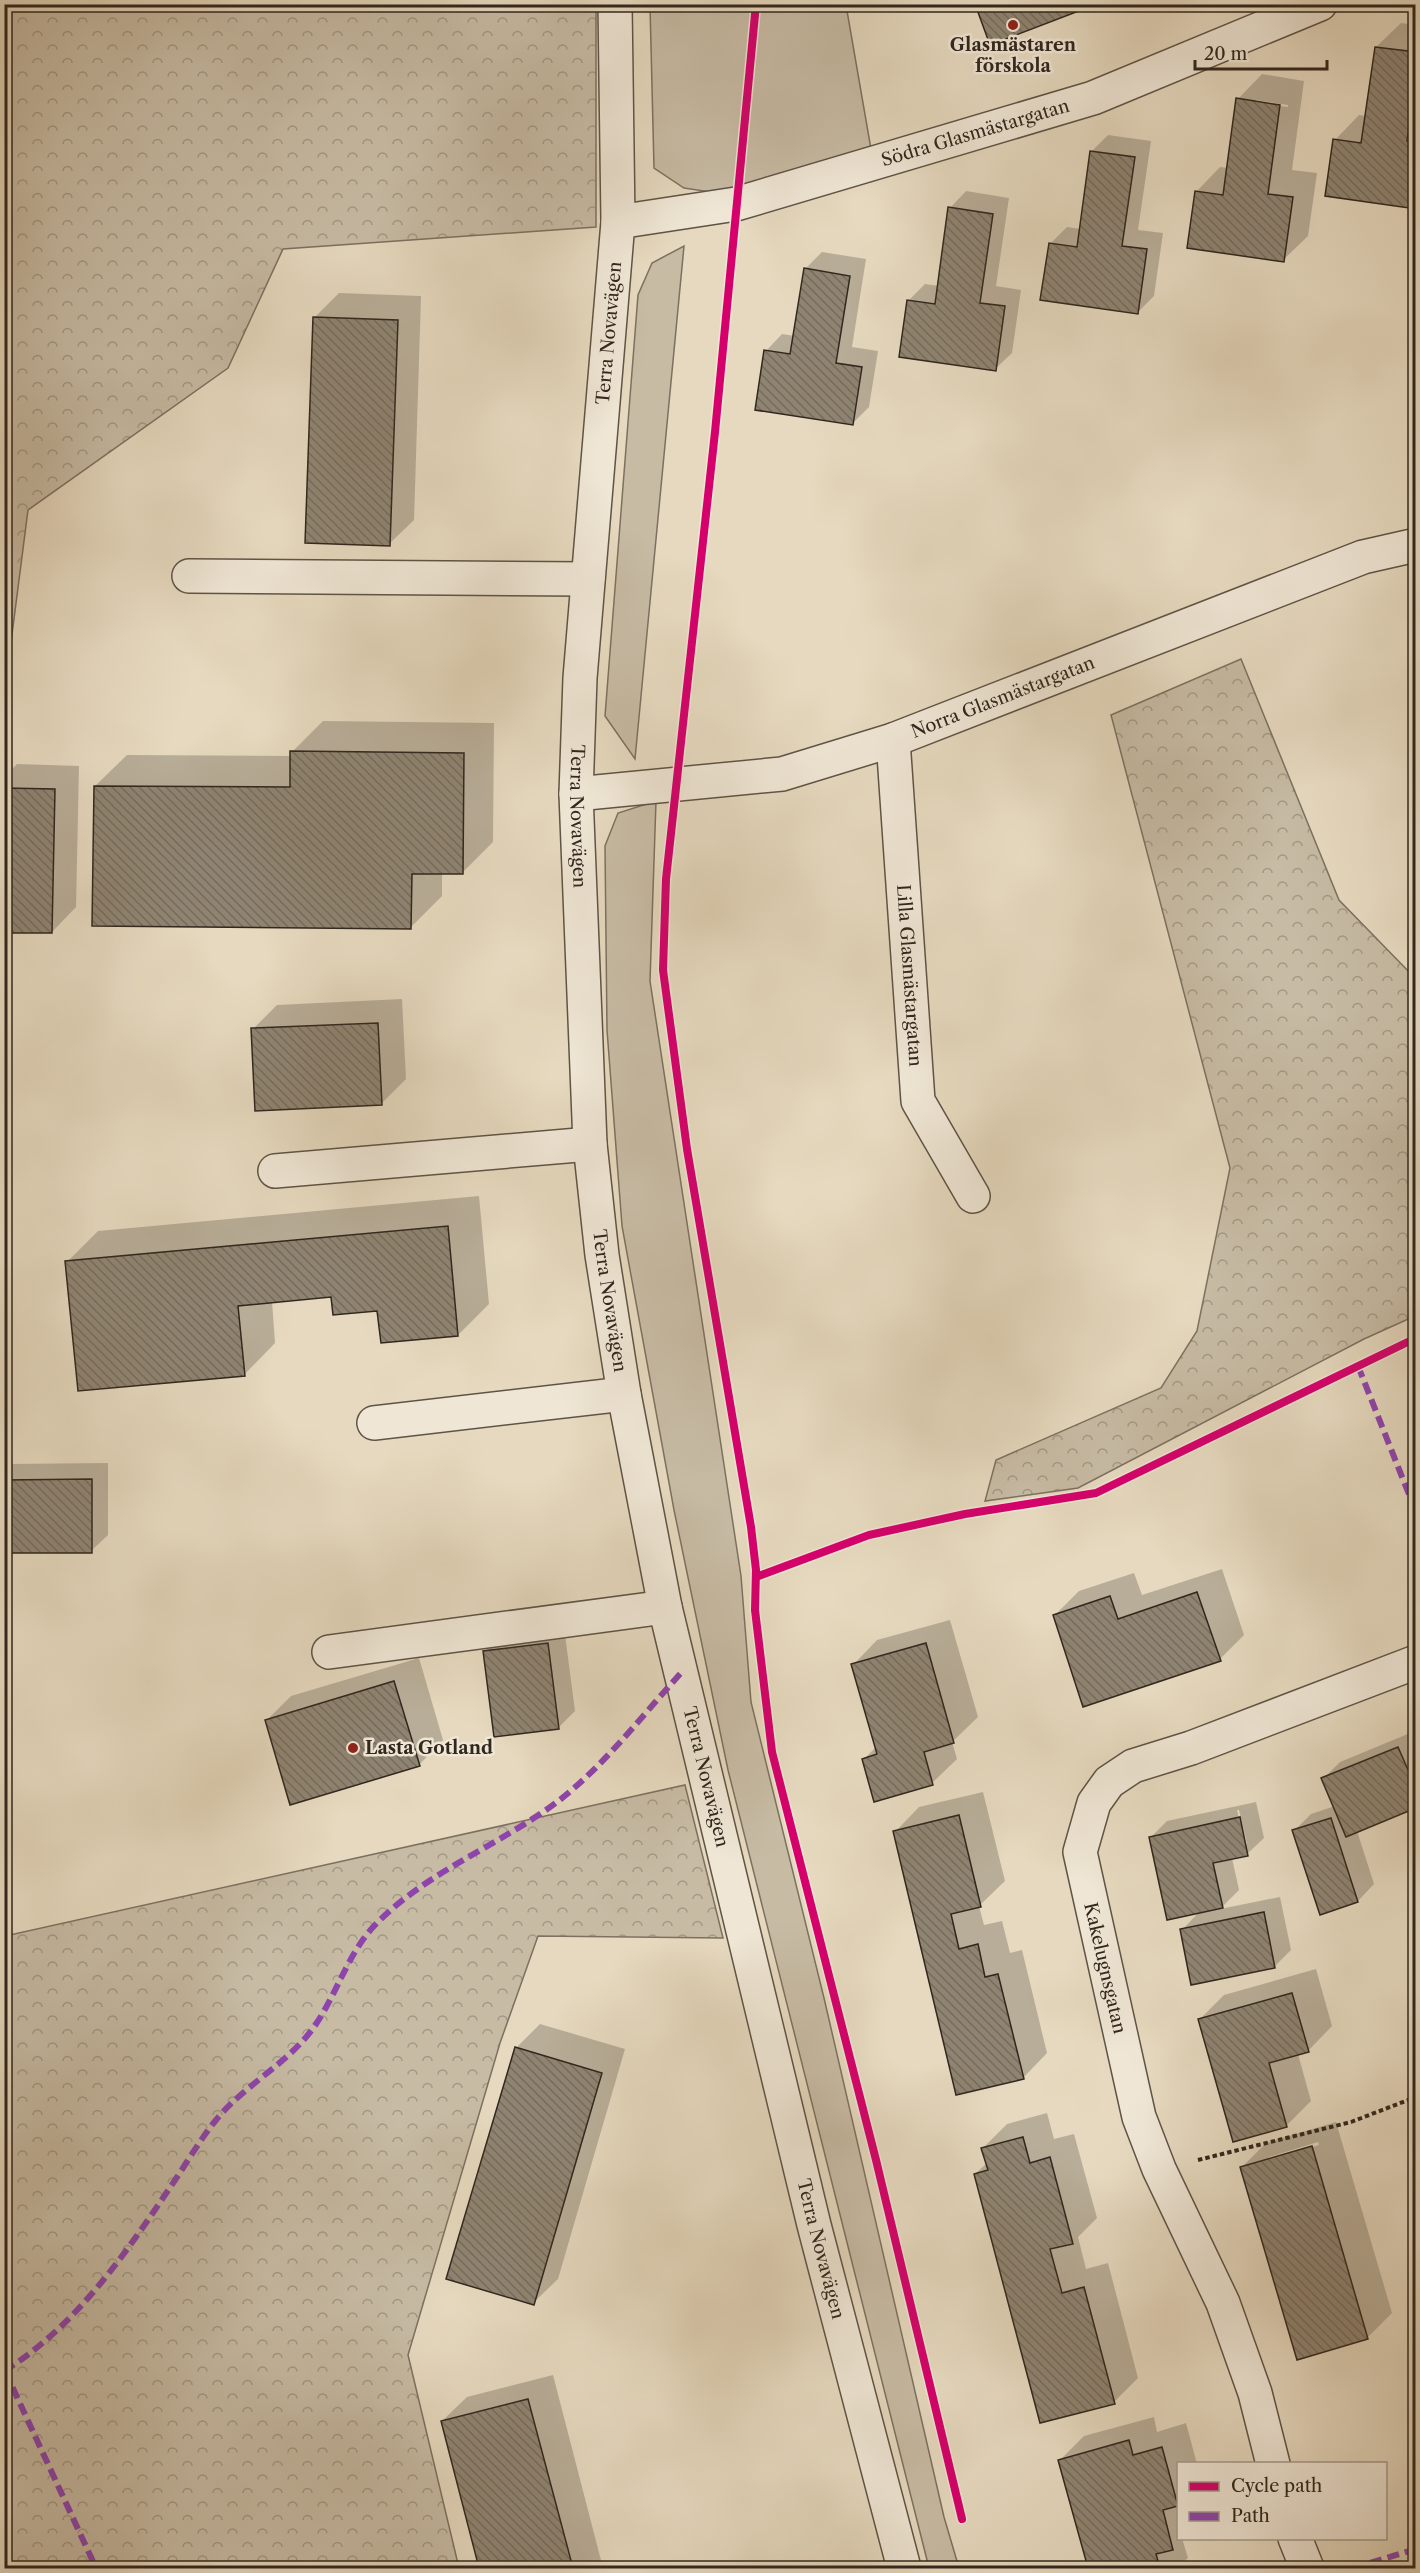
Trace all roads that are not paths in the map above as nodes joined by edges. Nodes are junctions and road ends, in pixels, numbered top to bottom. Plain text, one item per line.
1 (615, 4) edge
2 (1320, 4) edge
3 (618, 222) junction
4 (1416, 545) edge
5 (189, 576) dead end
6 (588, 579) junction
7 (893, 740) junction
8 (576, 794) junction
9 (590, 1144) junction
10 (275, 1171) dead end
11 (973, 1196) dead end
12 (624, 1394) junction
13 (374, 1423) dead end
14 (665, 1607) junction
15 (328, 1652) dead end
16 (1416, 1662) edge
17 (1273, 2462) edge
18 (1296, 2540) edge
19 (904, 2568) edge
20 (1307, 2568) edge

1 - 3 street, Terra Novavägen
2 - 3 street, Södra Glasmästargatan
3 - 6 street, Terra Novavägen
4 - 7 street, Norra Glasmästargatan
5 - 6 street
6 - 8 street, Terra Novavägen
7 - 8 street, Norra Glasmästargatan
7 - 11 street, Lilla Glasmästargatan
8 - 9 street, Terra Novavägen
9 - 10 street
9 - 12 street, Terra Novavägen
12 - 13 street
12 - 14 street, Terra Novavägen
14 - 15 street
14 - 19 street, Terra Novavägen
16 - 17 street, Kakelugnsgatan
18 - 20 street

